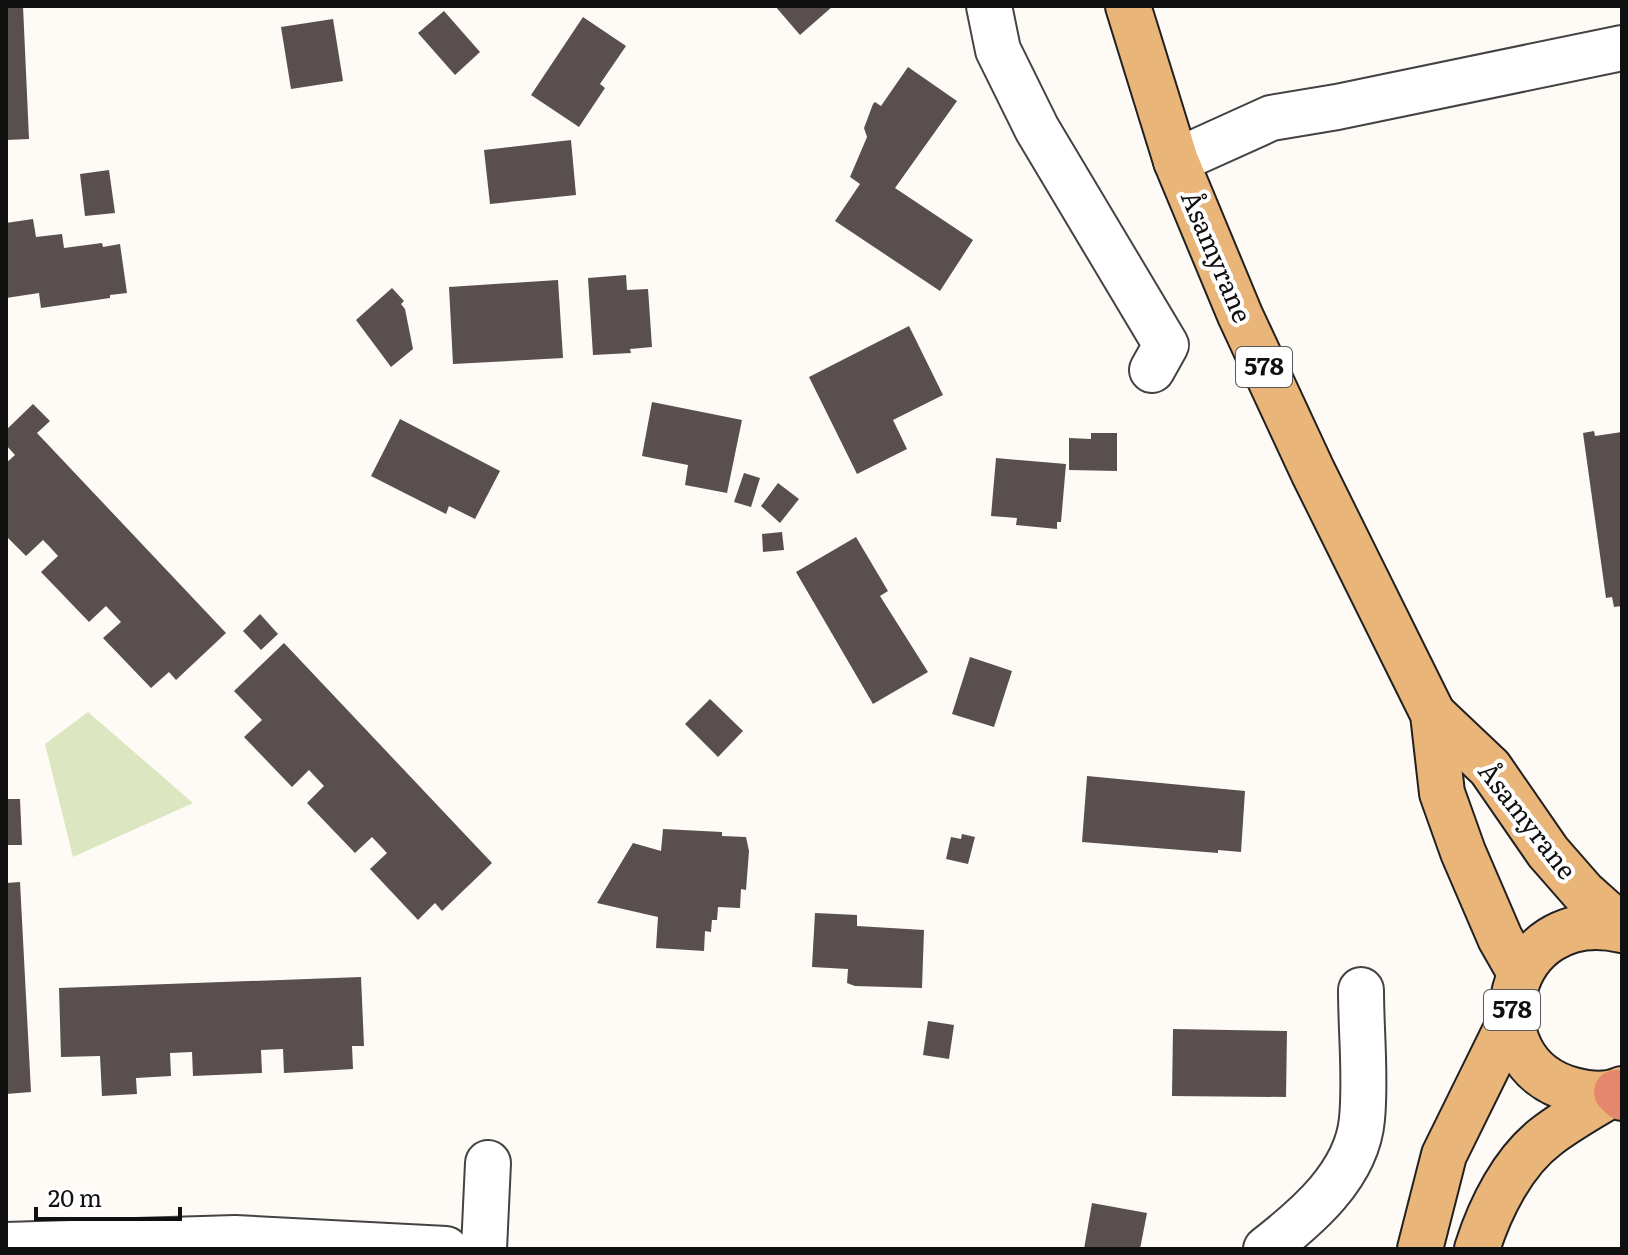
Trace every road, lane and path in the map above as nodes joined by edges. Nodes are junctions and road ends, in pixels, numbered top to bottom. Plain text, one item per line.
1 (989, 6) edge
2 (1128, 6) edge
3 (1622, 48) edge
4 (1176, 161) junction
5 (1152, 370) dead end
6 (1433, 714) junction
7 (1622, 928) edge
8 (1520, 973) junction
9 (1361, 990) dead end
10 (1512, 1017) junction
11 (1620, 1093) edge
12 (488, 1163) dead end
13 (6, 1245) edge
14 (446, 1249) edge
15 (484, 1249) edge
16 (1266, 1249) edge
17 (1420, 1249) edge
18 (1477, 1249) edge

1 - 5 street
2 - 4 main road, Åsamyrane / 578
3 - 4 street
4 - 6 main road, Åsamyrane / 578
6 - 7 main road, Åsamyrane / 578
6 - 8 main road, Åsamyrane / 578
7 - 8 main road, 578
8 - 10 main road, 578
9 - 16 street
10 - 11 main road, 578
10 - 17 main road, 578
11 - 18 main road, 578
12 - 15 street
13 - 14 street

